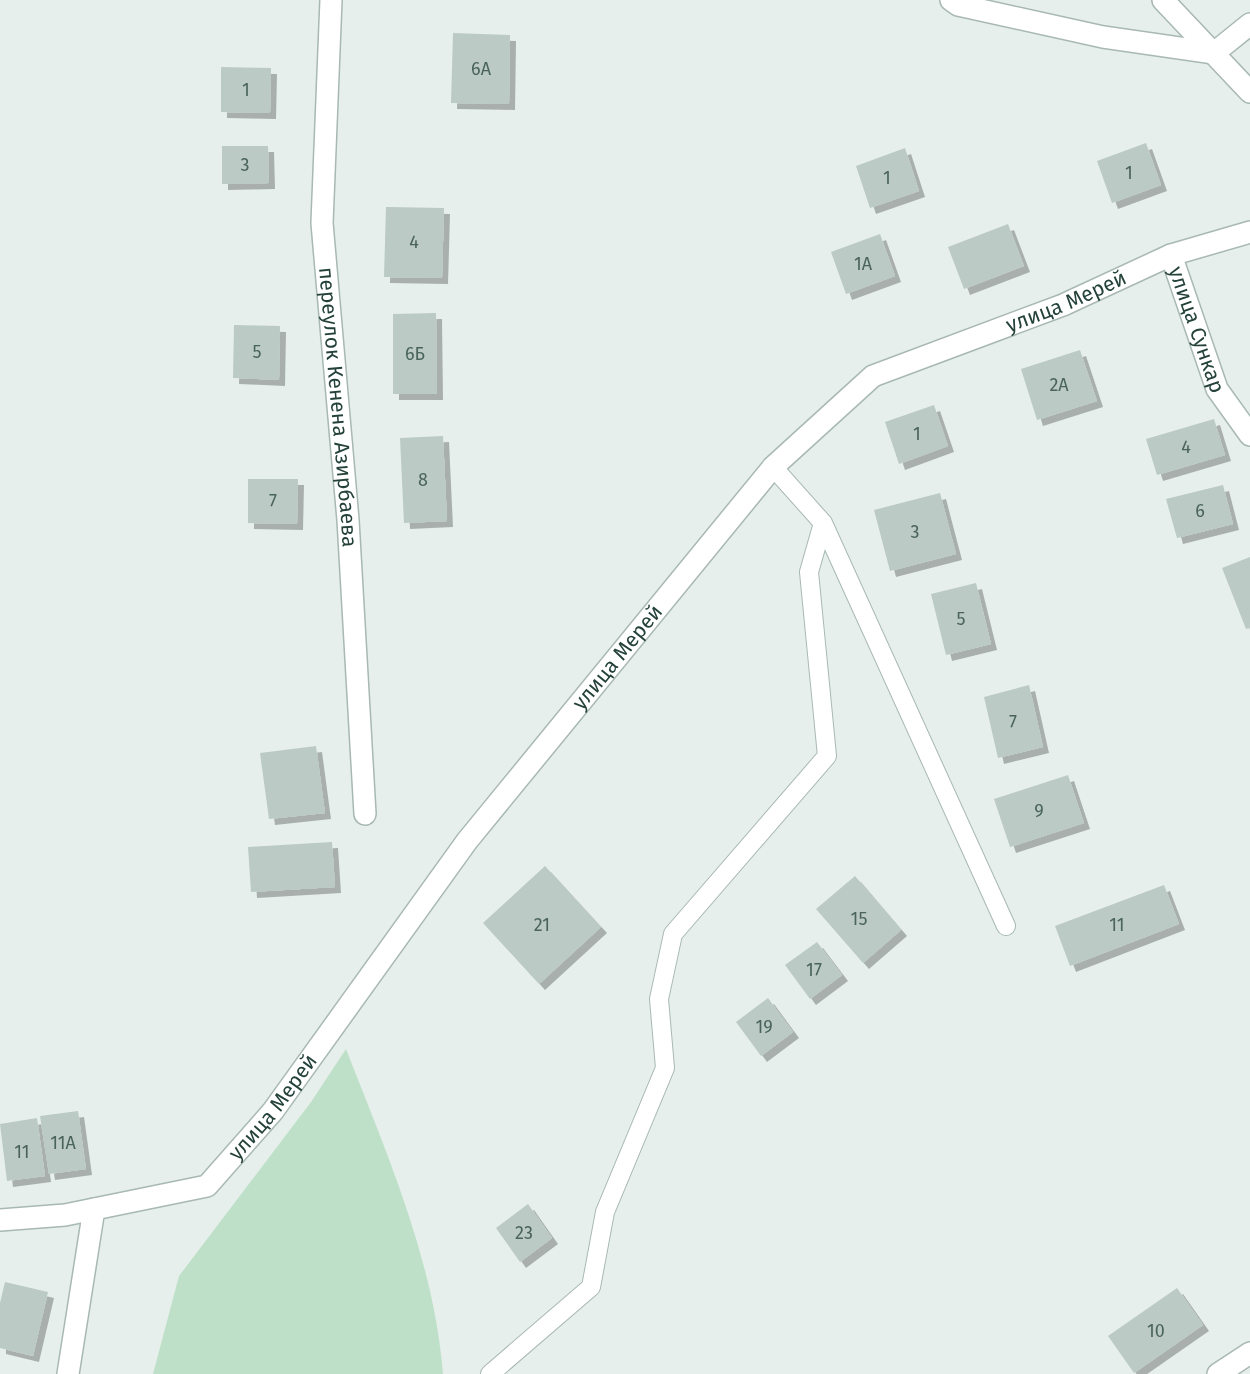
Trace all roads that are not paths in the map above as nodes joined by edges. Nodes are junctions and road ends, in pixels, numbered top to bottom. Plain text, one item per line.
1 (331, 0) edge
2 (951, 0) edge
3 (1163, 0) edge
4 (1250, 24) edge
5 (1214, 53) junction
6 (1250, 92) edge
7 (1250, 232) edge
8 (1171, 255) junction
9 (1250, 435) edge
10 (773, 467) junction
11 (823, 523) junction
12 (365, 814) dead end
13 (1006, 926) dead end
14 (94, 1209) junction
15 (0, 1220) edge
16 (1250, 1353) edge
17 (68, 1374) edge
18 (490, 1374) edge
19 (1218, 1374) edge

1 - 12 street, переулок Кенена Азирбаева
2 - 5 street
3 - 5 street
4 - 5 street
5 - 6 street
7 - 8 street, улица Мерей
8 - 9 street, улица Сункар
8 - 10 street, улица Мерей
10 - 11 lane
10 - 14 street, улица Мерей
11 - 13 lane
11 - 18 lane
14 - 15 street, улица Мерей
14 - 17 street
16 - 19 street

